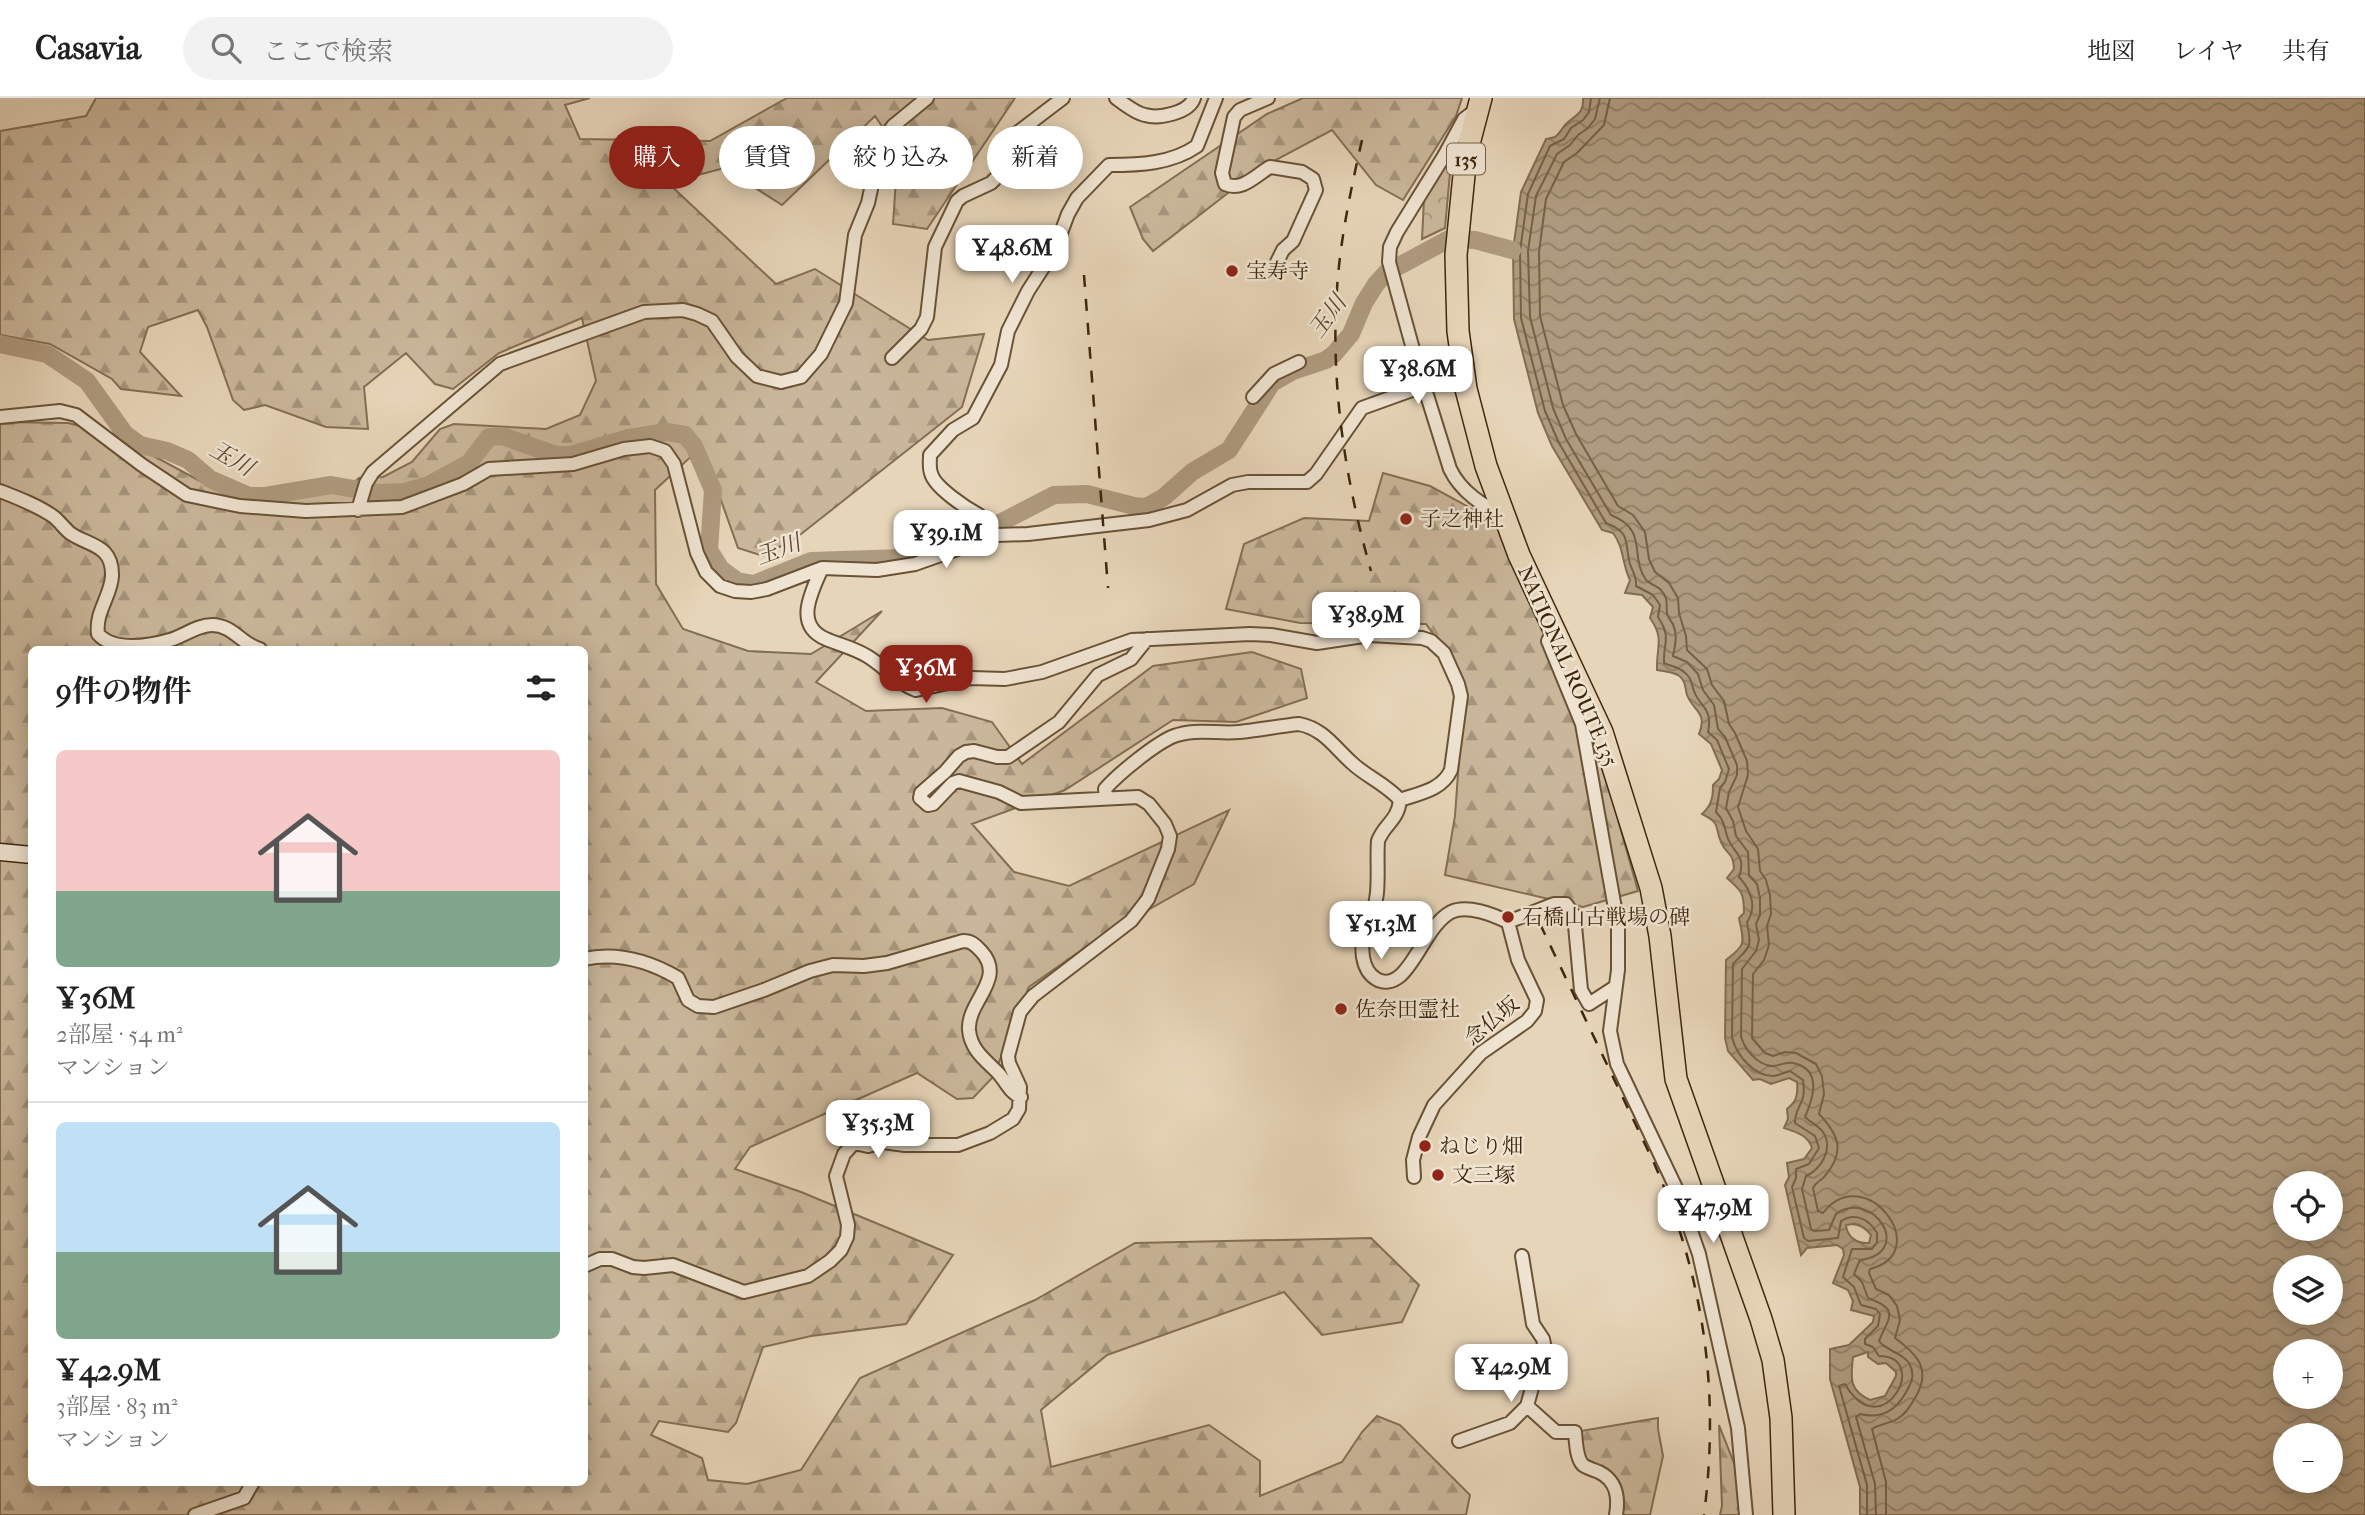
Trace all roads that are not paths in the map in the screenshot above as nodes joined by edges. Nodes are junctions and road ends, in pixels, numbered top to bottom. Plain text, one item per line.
1 (927, 98) edge
2 (1063, 98) edge
3 (1116, 98) edge
4 (1194, 98) edge
5 (1216, 98) edge
6 (1268, 98) edge
7 (1479, 103) edge
8 (1276, 262) dead end
9 (892, 358) dead end
10 (1299, 362) dead end
11 (1461, 366) junction
12 (1424, 386) junction
13 (1253, 397) dead end
14 (0, 417) edge
15 (0, 491) edge
16 (360, 505) junction
17 (1504, 516) junction
18 (981, 540) junction
19 (822, 568) junction
20 (1553, 632) junction
21 (1147, 639) junction
22 (251, 646) edge
23 (1106, 797) junction
24 (1400, 800) junction
25 (0, 852) edge
26 (28, 855) edge
27 (1508, 922) junction
28 (588, 958) edge
29 (1615, 987) junction
30 (1021, 1097) junction
31 (1414, 1177) dead end
32 (1522, 1256) dead end
33 (588, 1264) edge
34 (1527, 1406) junction
35 (1459, 1441) dead end
36 (251, 1486) edge
37 (195, 1515) edge
38 (1616, 1515) edge
39 (1746, 1515) edge
40 (1784, 1515) edge

1 - 16 street
2 - 9 street
3 - 4 street
5 - 18 street
6 - 8 street
7 - 11 highway, NATIONAL ROUTE 135 / 135
7 - 12 street
10 - 13 street
11 - 12 street
11 - 17 highway, NATIONAL ROUTE 135 / 135
12 - 17 street
12 - 18 street
14 - 16 street
15 - 22 street
16 - 19 street
17 - 20 highway, NATIONAL ROUTE 135 / 135
18 - 19 street
19 - 21 street
20 - 29 street
20 - 40 highway, NATIONAL ROUTE 135 / 135
21 - 23 street
21 - 24 street
23 - 24 street
23 - 30 street
24 - 27 street
25 - 26 street
27 - 29 street
27 - 31 street, 念仏坂
28 - 30 street
29 - 39 street
30 - 33 street
32 - 34 street
34 - 35 street
34 - 38 street
36 - 37 street

